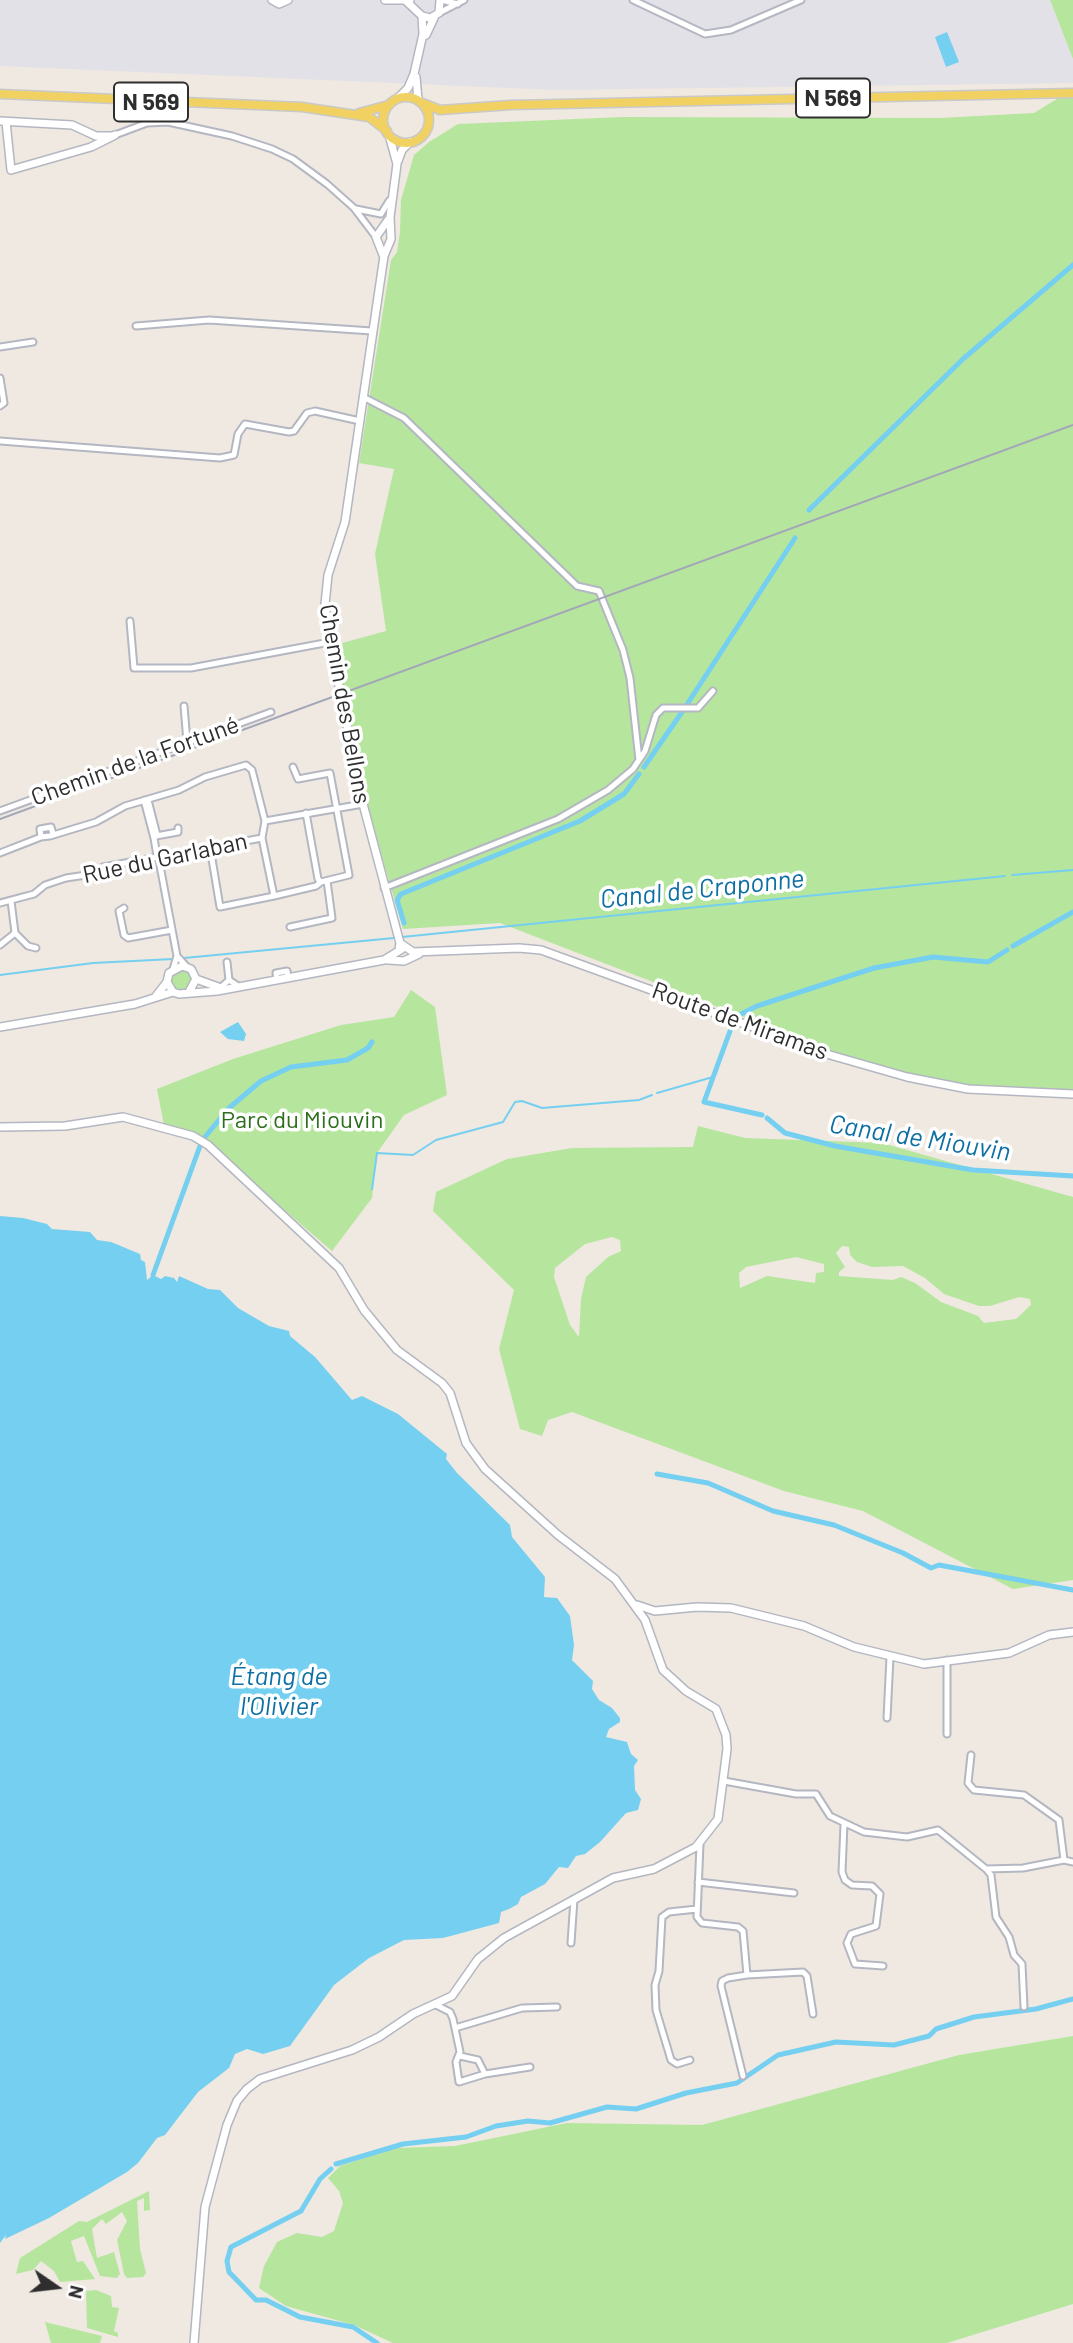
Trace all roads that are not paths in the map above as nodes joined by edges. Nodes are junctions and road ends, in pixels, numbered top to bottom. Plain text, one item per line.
1 (272, 0) edge
2 (288, 0) edge
3 (385, 0) edge
4 (419, 0) edge
5 (440, 0) edge
6 (801, 0) edge
7 (408, 1) edge
8 (636, 1) edge
9 (461, 2) edge
10 (420, 13) junction
11 (436, 15) junction
12 (1073, 93) edge
13 (0, 94) edge
14 (398, 98) junction
15 (420, 102) junction
16 (389, 105) junction
17 (460, 108) junction
18 (353, 113) junction
19 (3, 122) edge
20 (428, 127) junction
21 (87, 130) junction
22 (388, 133) junction
23 (115, 135) junction
24 (410, 142) junction
25 (82, 149) junction
26 (397, 164) junction
27 (394, 188) junction
28 (355, 208) junction
29 (383, 236) junction
30 (135, 326) dead end
31 (372, 331) junction
32 (33, 342) dead end
33 (0, 347) edge
34 (0, 378) edge
35 (363, 397) junction
36 (0, 406) edge
37 (360, 421) junction
38 (0, 440) edge
39 (130, 621) dead end
40 (330, 642) junction
41 (713, 691) dead end
42 (184, 706) dead end
43 (271, 712) dead end
44 (187, 742) junction
45 (639, 760) junction
46 (293, 767) dead end
47 (146, 800) junction
48 (363, 804) junction
49 (337, 807) junction
50 (0, 811) edge
51 (306, 813) junction
52 (265, 821) junction
53 (178, 828) dead end
54 (53, 834) junction
55 (41, 837) junction
56 (155, 837) junction
57 (262, 838) junction
58 (210, 847) junction
59 (0, 853) edge
60 (158, 856) junction
61 (324, 881) junction
62 (384, 888) junction
63 (274, 897) junction
64 (11, 901) junction
65 (0, 903) edge
66 (124, 908) dead end
67 (290, 928) dead end
68 (172, 930) junction
69 (15, 933) junction
70 (0, 945) edge
71 (36, 948) dead end
72 (403, 952) junction
73 (177, 956) junction
74 (227, 962) dead end
75 (187, 967) junction
76 (173, 969) junction
77 (196, 979) junction
78 (229, 980) junction
79 (167, 982) junction
80 (238, 986) junction
81 (223, 988) junction
82 (173, 992) junction
83 (189, 993) junction
84 (155, 998) junction
85 (0, 1027) edge
86 (1073, 1094) edge
87 (0, 1127) edge
88 (635, 1604) junction
89 (1073, 1632) edge
90 (890, 1657) junction
91 (947, 1659) junction
92 (887, 1718) dead end
93 (947, 1734) dead end
94 (971, 1755) dead end
95 (724, 1781) junction
96 (844, 1824) junction
97 (699, 1844) junction
98 (1063, 1860) junction
99 (1073, 1862) edge
100 (986, 1869) junction
101 (698, 1882) junction
102 (794, 1893) dead end
103 (574, 1899) junction
104 (697, 1909) junction
105 (571, 1943) dead end
106 (883, 1966) dead end
107 (747, 1975) junction
108 (436, 2005) junction
109 (557, 2007) dead end
110 (1024, 2007) dead end
111 (813, 2014) dead end
112 (455, 2028) junction
113 (460, 2056) junction
114 (690, 2060) dead end
115 (530, 2067) dead end
116 (485, 2074) junction
117 (743, 2076) dead end
118 (194, 2343) edge

1 - 2 street
3 - 7 street
4 - 10 street
5 - 9 street
5 - 11 street
6 - 8 street
7 - 10 street
9 - 11 street
10 - 11 street
10 - 14 street
11 - 15 street
12 - 17 main road, N 569
13 - 18 main road, N 569
14 - 15 main road
14 - 16 main road
15 - 17 main road, N 569
15 - 20 main road
16 - 18 main road, N 569
16 - 22 main road
17 - 20 main road, N 569
18 - 22 main road, N 569
19 - 21 street
19 - 25 street
20 - 24 main road
21 - 23 street
21 - 25 street
22 - 24 main road
22 - 26 street, Chemin des Bellons
23 - 25 street
23 - 28 street
24 - 26 street, Chemin des Bellons
26 - 27 street, Chemin des Bellons
27 - 28 street
27 - 29 street, Chemin des Bellons
28 - 29 street
29 - 31 street, Chemin des Bellons
30 - 31 street
31 - 35 street, Chemin des Bellons
32 - 33 street
34 - 36 street
35 - 37 street, Chemin des Bellons
35 - 45 street
37 - 38 street
37 - 40 street, Chemin des Bellons
39 - 40 street
40 - 48 street, Chemin des Bellons
41 - 45 street
42 - 44 street
43 - 44 street, Chemin de la Fortuné
44 - 50 street, Chemin de la Fortuné
45 - 62 street
46 - 49 street
47 - 52 street
47 - 54 street
47 - 56 street
48 - 49 street, Rue du Garlaban
48 - 62 street, Chemin des Bellons
49 - 51 street, Rue du Garlaban
49 - 61 street
51 - 52 street, Rue du Garlaban
51 - 61 street
52 - 57 street, Rue du Garlaban
53 - 56 street
54 - 55 street
54 - 55 street
55 - 59 street
56 - 60 street
57 - 58 street, Rue du Garlaban
57 - 63 street
58 - 60 street, Rue du Garlaban
58 - 63 street
60 - 64 street, Rue du Garlaban
60 - 68 street
61 - 63 street
61 - 67 street
62 - 72 street, Chemin des Bellons
64 - 65 street, Rue du Garlaban
64 - 69 street
66 - 68 street
68 - 73 street
69 - 70 street
69 - 71 street
72 - 80 street
72 - 86 street, Route de Miramas
73 - 75 street
73 - 76 street
74 - 78 street
75 - 76 street
75 - 77 street
76 - 79 street
77 - 81 street
77 - 83 street
78 - 80 street
78 - 81 street
79 - 82 street
79 - 84 street
80 - 81 street
81 - 83 street
82 - 83 street
82 - 84 street
84 - 85 street
87 - 88 street
88 - 90 street
88 - 95 street
89 - 91 street
90 - 91 street
90 - 92 street
91 - 93 street
94 - 98 street
95 - 96 street
95 - 97 street
96 - 100 street
96 - 106 street
97 - 101 street
97 - 103 street
98 - 99 street
98 - 100 street
100 - 110 street
101 - 102 street
101 - 104 street
103 - 105 street
103 - 108 street
104 - 107 street
104 - 114 street
107 - 111 street
107 - 117 street
108 - 112 street
108 - 118 street
109 - 112 street
112 - 113 street
113 - 116 street
113 - 116 street
115 - 116 street

